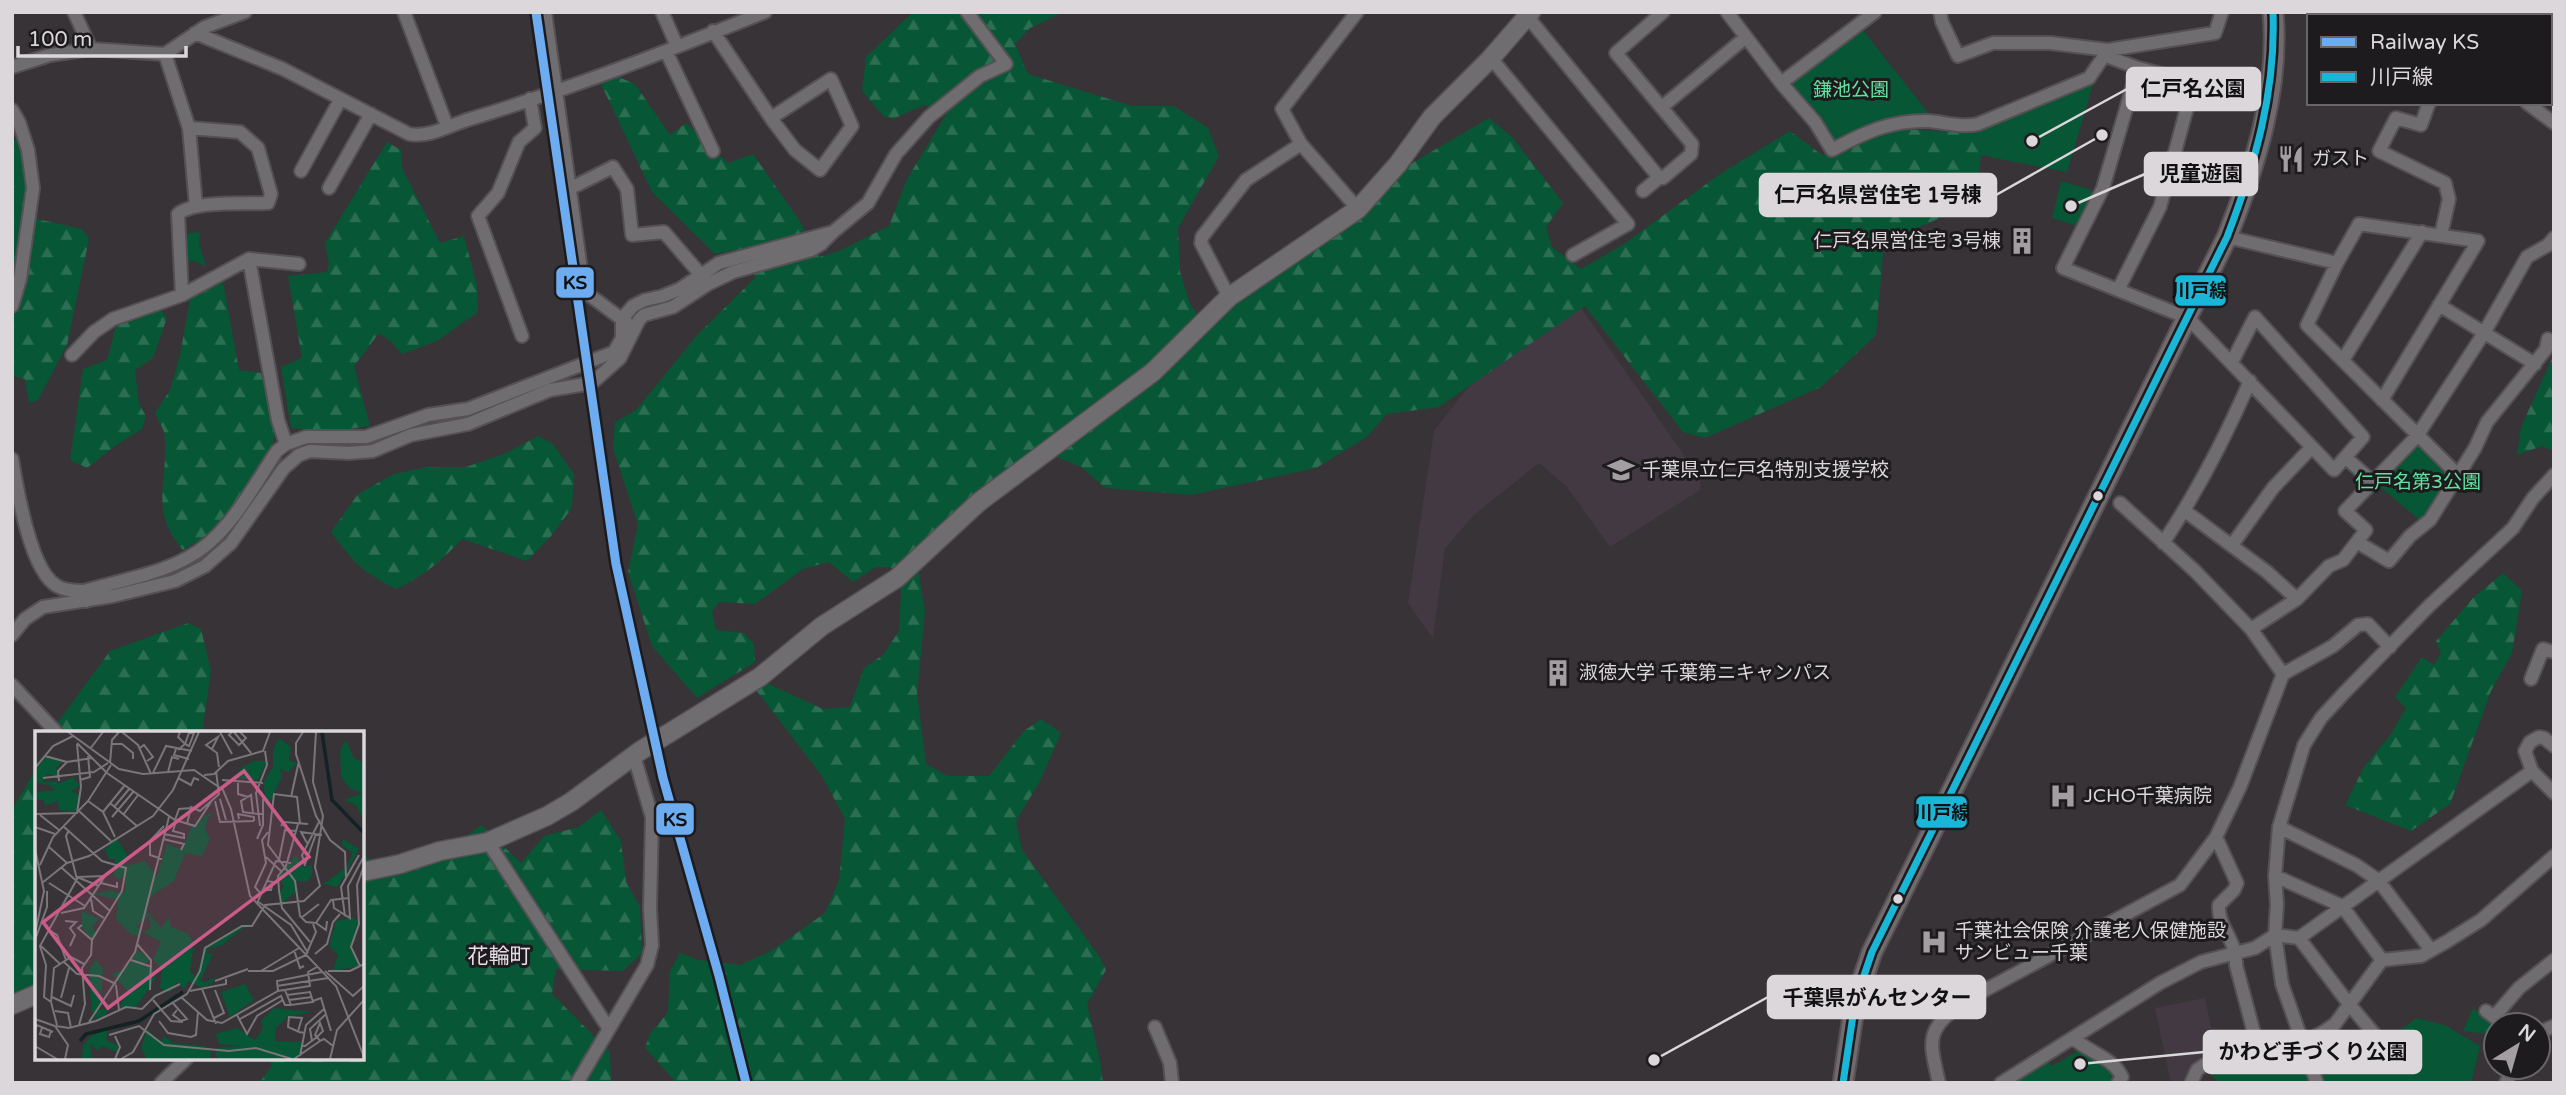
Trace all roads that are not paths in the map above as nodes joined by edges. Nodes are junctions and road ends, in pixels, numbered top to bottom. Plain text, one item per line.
1 (404, 12) edge
2 (545, 12) edge
3 (662, 12) edge
4 (765, 12) edge
5 (967, 12) edge
6 (1357, 12) edge
7 (1663, 12) edge
8 (1727, 12) edge
9 (1875, 12) edge
10 (1940, 12) edge
11 (2222, 12) edge
12 (2273, 12) edge
13 (243, 13) edge
14 (1529, 14) edge
15 (77, 15) edge
16 (713, 31) junction
17 (195, 33) junction
18 (1746, 37) junction
19 (91, 48) junction
20 (672, 49) junction
21 (2107, 53) junction
22 (165, 54) junction
23 (1491, 58) junction
24 (12, 67) edge
25 (2138, 68) junction
26 (2194, 82) junction
27 (1781, 83) junction
28 (555, 92) junction
29 (533, 98) junction
30 (340, 100) junction
31 (2268, 101) junction
32 (2428, 105) edge
33 (2530, 105) edge
34 (1662, 107) junction
35 (12, 110) edge
36 (371, 114) junction
37 (771, 118) junction
38 (2554, 123) edge
39 (447, 125) junction
40 (189, 128) junction
41 (1301, 144) junction
42 (713, 151) dead end
43 (301, 171) dead end
44 (1660, 177) junction
45 (329, 188) dead end
46 (569, 188) junction
47 (1643, 191) dead end
48 (196, 206) junction
49 (1358, 209) junction
50 (1641, 217) dead end
51 (1628, 224) junction
52 (833, 232) junction
53 (2422, 232) junction
54 (2441, 235) junction
55 (2227, 237) junction
56 (2554, 238) edge
57 (1573, 255) dead end
58 (248, 259) junction
59 (2337, 263) junction
60 (299, 264) dead end
61 (701, 275) junction
62 (2119, 290) junction
63 (182, 295) junction
64 (1229, 297) junction
65 (2439, 305) junction
66 (12, 306) edge
67 (2188, 318) junction
68 (622, 319) junction
69 (635, 329) junction
70 (2484, 333) junction
71 (522, 335) dead end
72 (2548, 339) dead end
73 (72, 355) dead end
74 (2343, 360) junction
75 (2232, 362) junction
76 (2535, 364) junction
77 (2250, 381) junction
78 (2382, 400) junction
79 (2417, 436) junction
80 (286, 444) junction
81 (2311, 448) junction
82 (2346, 458) junction
83 (12, 459) edge
84 (2458, 475) junction
85 (2554, 475) edge
86 (2372, 481) junction
87 (2120, 503) dead end
88 (2185, 511) junction
89 (2357, 542) junction
90 (2163, 543) junction
91 (2232, 545) junction
92 (85, 596) junction
93 (2297, 599) junction
94 (2251, 629) junction
95 (12, 635) edge
96 (2390, 647) junction
97 (2554, 652) edge
98 (2283, 674) junction
99 (2532, 679) dead end
100 (12, 685) edge
101 (55, 731) edge
102 (2554, 746) edge
103 (637, 754) junction
104 (2532, 771) junction
105 (2554, 793) edge
106 (2279, 827) junction
107 (2216, 837) junction
108 (488, 842) junction
109 (2554, 856) edge
110 (364, 872) edge
111 (2275, 876) junction
112 (2378, 880) junction
113 (2342, 906) junction
114 (2275, 935) junction
115 (2299, 937) junction
116 (2431, 950) junction
117 (2237, 953) junction
118 (2382, 960) junction
119 (2554, 960) edge
120 (35, 995) edge
121 (2349, 1004) junction
122 (12, 1005) edge
123 (2501, 1011) edge
124 (1155, 1027) dead end
125 (610, 1029) junction
126 (2073, 1038) junction
127 (2381, 1042) dead end
128 (2305, 1043) junction
129 (2260, 1056) junction
130 (185, 1060) edge
131 (161, 1083) edge
132 (577, 1083) edge
133 (1172, 1083) edge
134 (1843, 1083) edge
135 (1940, 1083) edge
136 (2001, 1083) edge
137 (2118, 1083) edge
138 (2190, 1083) edge
139 (2317, 1083) edge

1 - 39 street
2 - 28 street
3 - 20 street
4 - 16 street
5 - 52 street
6 - 41 street
7 - 34 street
8 - 18 street
9 - 27 street
10 - 21 street
11 - 21 street
12 - 31 main road
13 - 17 street
14 - 23 street
14 - 44 street
15 - 19 street
16 - 20 street
16 - 37 street
17 - 22 street
17 - 30 street
18 - 27 street
18 - 34 street
19 - 22 street
19 - 24 street
20 - 28 street
20 - 42 street
21 - 25 street
21 - 27 street
22 - 40 street
23 - 49 street
23 - 51 street
25 - 26 street
25 - 62 street
26 - 31 street
26 - 62 street
28 - 29 street
28 - 46 street
29 - 39 street
29 - 71 street
30 - 36 street
30 - 43 street
31 - 55 main road
32 - 54 street
33 - 38 street
34 - 44 street
35 - 66 street
36 - 39 street
36 - 45 street
37 - 37 street
40 - 48 street
40 - 48 street
41 - 49 street
41 - 64 street
44 - 47 street
46 - 61 street
46 - 68 street
48 - 63 street
49 - 64 street
50 - 51 street
51 - 57 street
52 - 61 street
52 - 69 street
53 - 54 street
53 - 59 street
53 - 74 street
54 - 65 street
55 - 59 street
55 - 67 main road
56 - 70 street
58 - 60 street
58 - 63 street
58 - 80 street
59 - 74 street
61 - 68 street
62 - 67 street
63 - 73 street
64 - 103 street
65 - 70 street
65 - 78 street
67 - 75 street
67 - 134 main road
68 - 69 street
68 - 80 street
69 - 92 street
70 - 76 street
70 - 79 street
72 - 76 street
74 - 78 street
75 - 77 street
75 - 82 street
76 - 84 street
77 - 81 street
77 - 88 street
78 - 79 street
79 - 84 street
79 - 86 street
80 - 92 street
81 - 82 street
81 - 91 street
82 - 86 street
83 - 92 street
84 - 89 street
85 - 96 street
86 - 89 street
87 - 90 street
88 - 90 street
88 - 91 street
89 - 93 street
90 - 94 street
91 - 93 street
92 - 95 street
93 - 94 street
94 - 98 street
96 - 98 street
96 - 106 street
97 - 99 street
98 - 107 street
100 - 101 street
102 - 104 street
103 - 108 street
103 - 125 street
104 - 105 street
104 - 112 street
106 - 111 street
106 - 112 street
107 - 117 street
107 - 135 street
108 - 110 street
108 - 125 street
109 - 116 street
111 - 113 street
111 - 114 street
112 - 113 street
112 - 116 street
113 - 115 street
113 - 118 street
114 - 115 street
114 - 117 street
114 - 128 street
115 - 121 street
116 - 118 street
117 - 126 street
117 - 129 street
118 - 121 street
119 - 123 street
120 - 122 street
121 - 127 street
121 - 128 street
124 - 133 street
125 - 132 street
126 - 136 street
126 - 137 street
128 - 129 street
128 - 139 street
129 - 138 street
130 - 131 street

